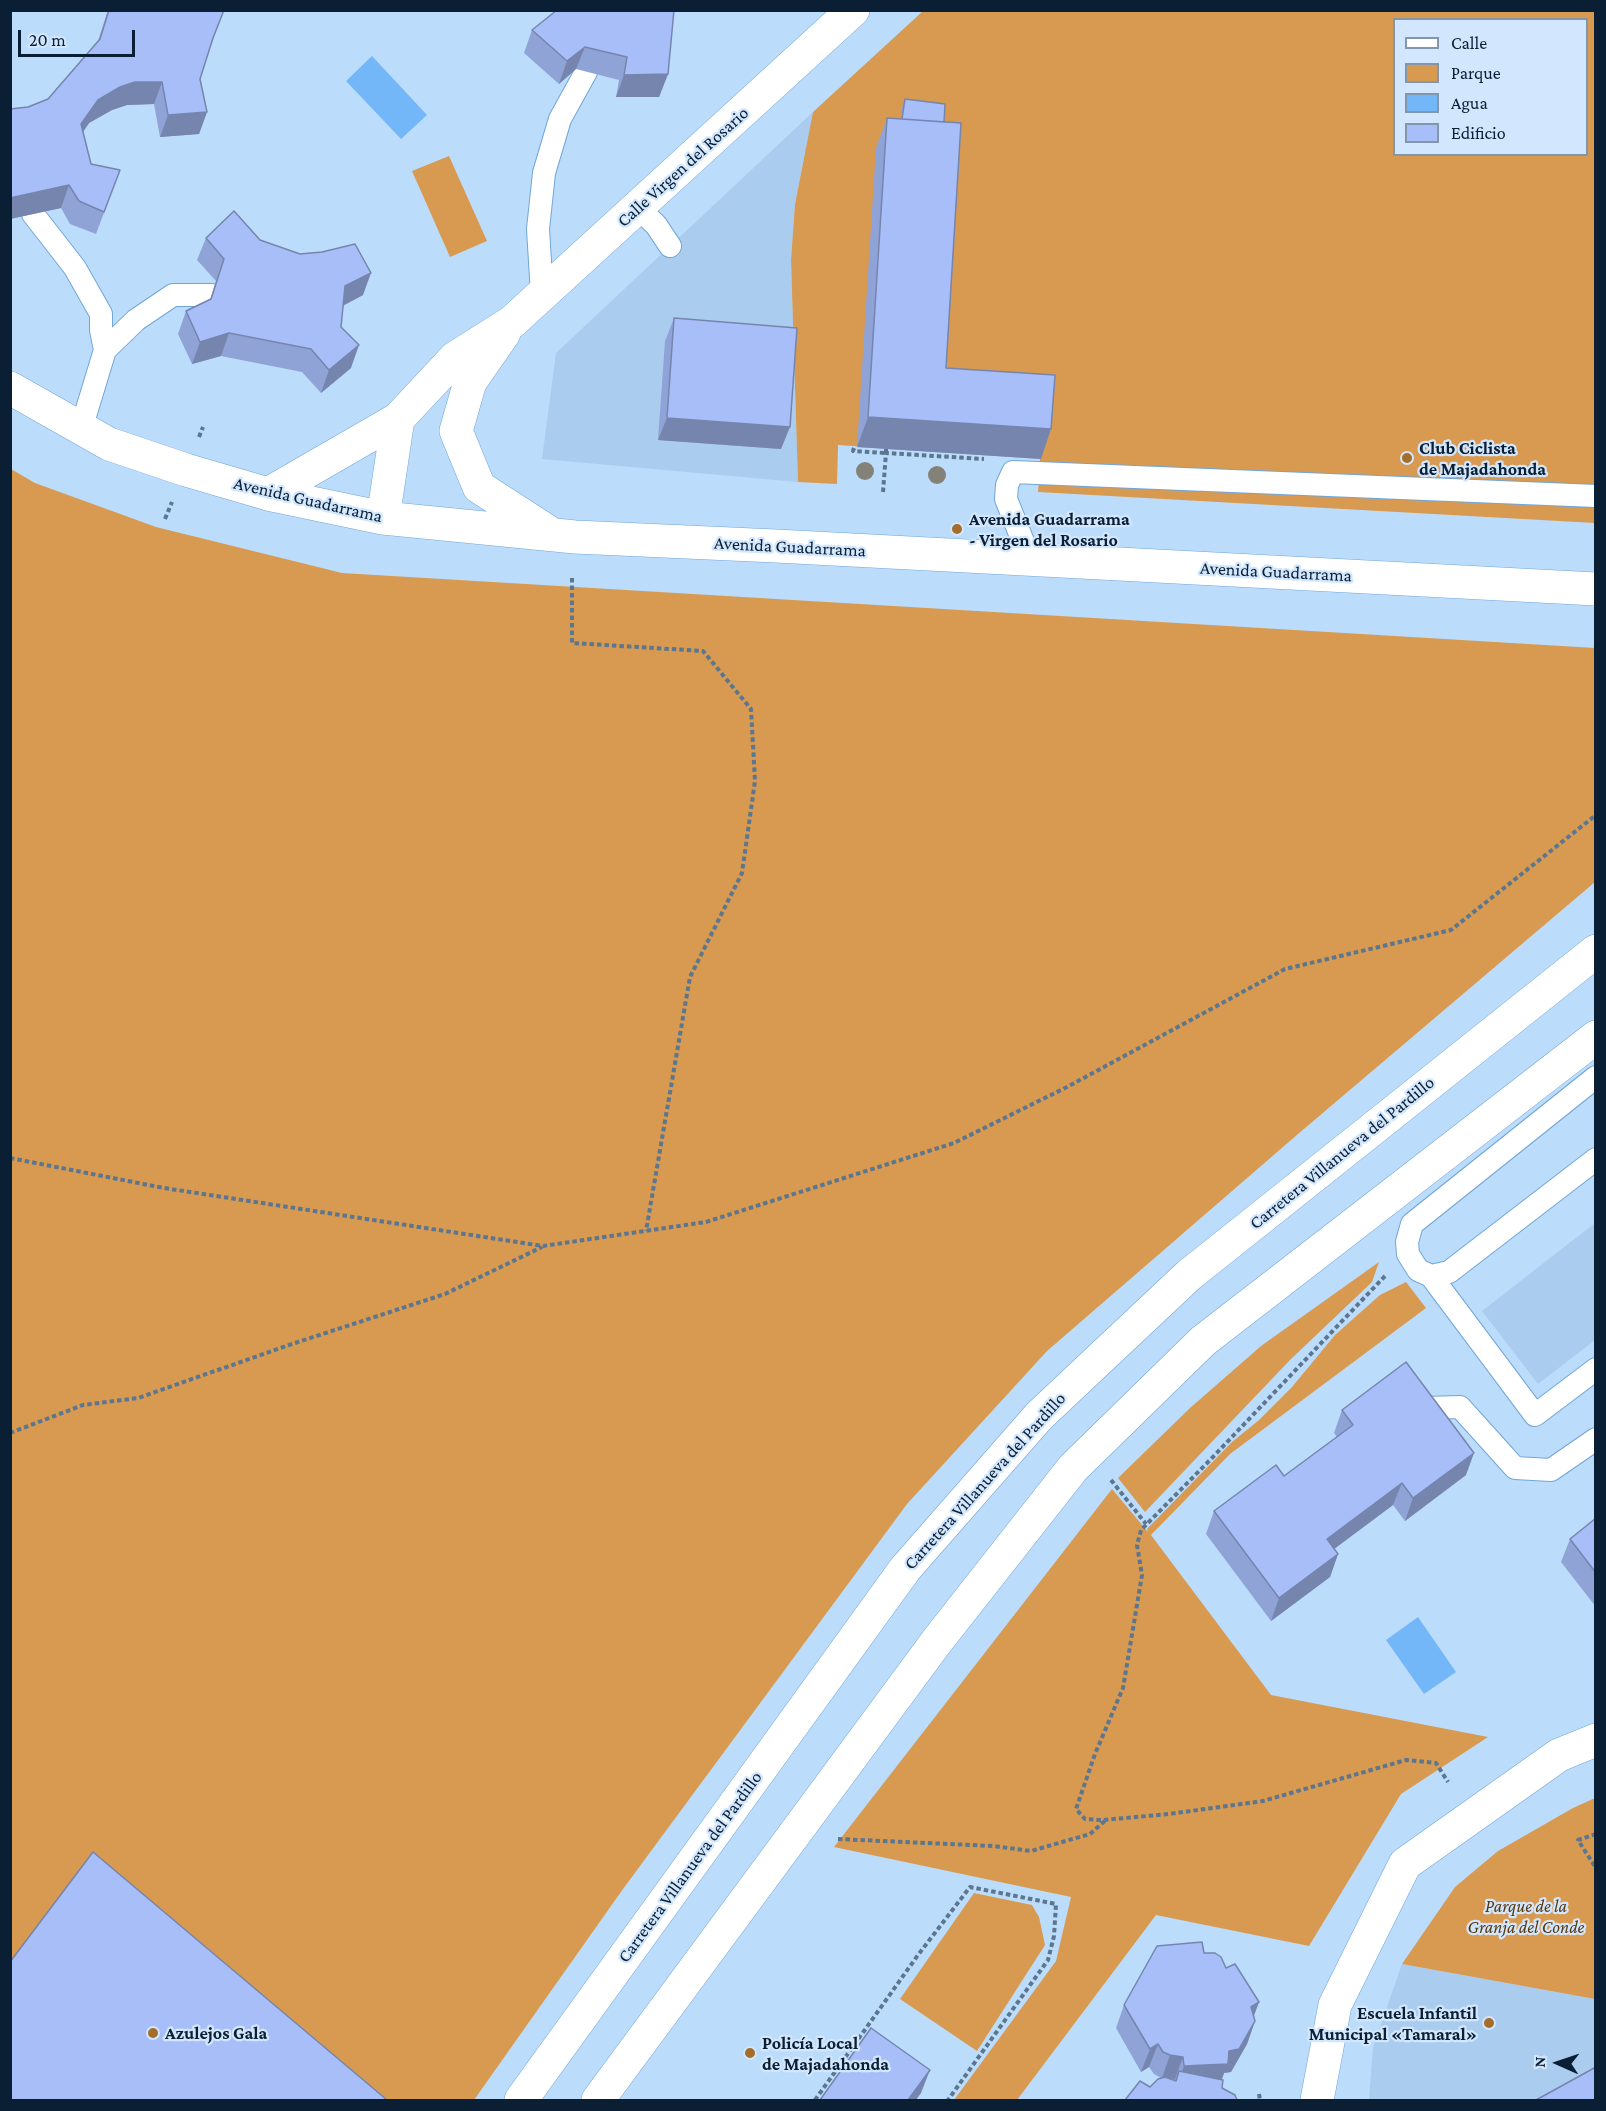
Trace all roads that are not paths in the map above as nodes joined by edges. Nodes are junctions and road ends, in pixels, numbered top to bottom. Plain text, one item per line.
1 (853, 10) edge
2 (586, 72) edge
3 (638, 208) junction
4 (33, 214) edge
5 (670, 246) dead end
6 (542, 294) junction
7 (212, 295) edge
8 (512, 322) junction
9 (105, 350) junction
10 (10, 388) edge
11 (398, 419) junction
12 (81, 429) junction
13 (268, 494) junction
14 (1596, 496) edge
15 (383, 518) junction
16 (550, 534) junction
17 (1030, 559) junction
18 (1596, 589) edge
19 (1596, 951) edge
20 (1596, 1037) edge
21 (1596, 1077) edge
22 (1596, 1159) edge
23 (1431, 1276) junction
24 (1596, 1369) edge
25 (1426, 1408) edge
26 (1596, 1438) edge
27 (1596, 1740) edge
28 (521, 2100) edge
29 (598, 2100) edge
30 (1317, 2100) edge

1 - 3 street, Calle Virgen del Rosario
2 - 6 lane
3 - 5 lane
3 - 6 street, Calle Virgen del Rosario
4 - 9 lane
6 - 8 street, Calle Virgen del Rosario
7 - 9 lane
8 - 11 street, Calle Virgen del Rosario
8 - 16 street, Calle Virgen del Rosario
9 - 12 lane
10 - 12 street, Avenida Guadarrama
11 - 13 street, Calle Virgen del Rosario
11 - 15 street
12 - 13 street, Avenida Guadarrama
13 - 15 street, Avenida Guadarrama
14 - 17 lane
15 - 16 street, Avenida Guadarrama
16 - 17 street, Avenida Guadarrama
17 - 18 street, Avenida Guadarrama
19 - 28 street, Carretera Villanueva del Pardillo
20 - 29 street
21 - 23 lane
22 - 23 lane
23 - 24 lane
25 - 26 lane
27 - 30 street

